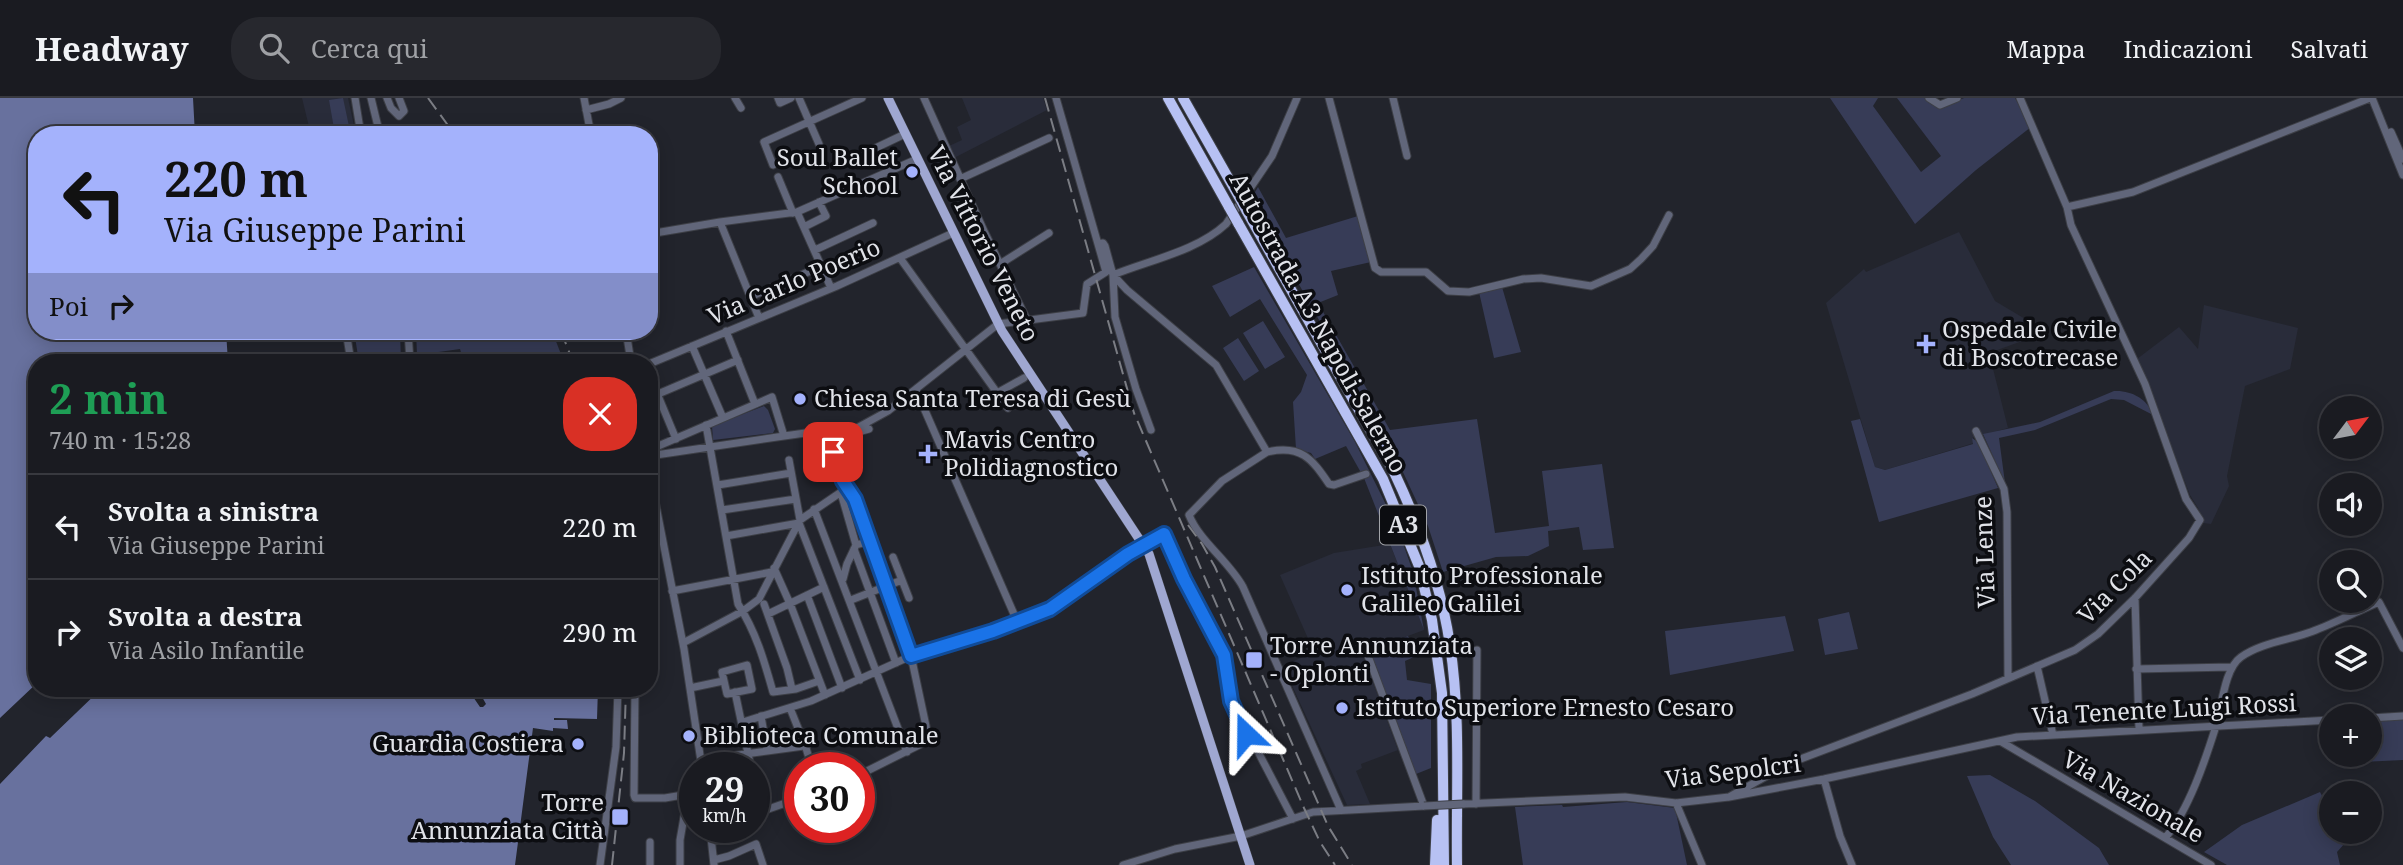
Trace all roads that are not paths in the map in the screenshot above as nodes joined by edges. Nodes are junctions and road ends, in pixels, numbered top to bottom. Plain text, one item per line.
1 (355, 98) edge
2 (371, 98) edge
3 (387, 98) edge
4 (399, 98) edge
5 (584, 98) edge
6 (621, 98) edge
7 (735, 98) edge
8 (778, 98) edge
9 (791, 98) edge
10 (799, 98) edge
11 (862, 98) edge
12 (888, 98) edge
13 (924, 98) edge
14 (1056, 98) edge
15 (1168, 98) edge
16 (1183, 98) edge
17 (1297, 98) edge
18 (1329, 98) edge
19 (1393, 98) edge
20 (1929, 98) edge
21 (1957, 98) edge
22 (2020, 98) edge
23 (2372, 98) edge
24 (741, 108) dead end
25 (586, 110) junction
26 (810, 122) junction
27 (360, 126) edge
28 (378, 126) edge
29 (589, 126) edge
30 (905, 134) junction
31 (1049, 138) dead end
32 (819, 144) dead end
33 (2402, 154) edge
34 (1407, 156) dead end
35 (917, 159) junction
36 (844, 163) dead end
37 (773, 165) dead end
38 (2403, 175) edge
39 (778, 177) dead end
40 (960, 179) junction
41 (820, 202) junction
42 (2067, 206) junction
43 (795, 213) junction
44 (1669, 215) dead end
45 (720, 222) junction
46 (873, 223) dead end
47 (804, 227) junction
48 (658, 232) edge
49 (953, 233) junction
50 (1049, 233) dead end
51 (1098, 244) junction
52 (815, 250) junction
53 (900, 258) junction
54 (1000, 264) junction
55 (822, 266) junction
56 (1113, 275) junction
57 (831, 288) junction
58 (750, 298) junction
59 (759, 318) junction
60 (1027, 320) junction
61 (998, 324) junction
62 (726, 331) junction
63 (692, 346) junction
64 (965, 351) junction
65 (738, 360) junction
66 (658, 361) edge
67 (705, 374) junction
68 (1024, 378) dead end
69 (916, 390) junction
70 (997, 393) junction
71 (658, 394) joint
72 (755, 404) junction
73 (1008, 408) dead end
74 (723, 418) junction
75 (706, 425) junction
76 (869, 429) dead end
77 (1151, 430) dead end
78 (1976, 431) dead end
79 (785, 436) junction
80 (830, 436) junction
81 (676, 439) junction
82 (658, 446) edge
83 (710, 446) junction
84 (1267, 452) junction
85 (658, 455) edge
86 (789, 460) dead end
87 (791, 473) junction
88 (1366, 474) dead end
89 (718, 485) junction
90 (844, 487) junction
91 (796, 499) junction
92 (814, 509) junction
93 (722, 510) junction
94 (658, 517) edge
95 (800, 521) junction
96 (726, 536) junction
97 (870, 541) junction
98 (1144, 544) junction
99 (855, 547) junction
100 (894, 557) dead end
101 (773, 570) junction
102 (734, 579) junction
103 (843, 579) junction
104 (902, 580) junction
105 (886, 586) junction
106 (824, 587) junction
107 (672, 590) junction
108 (870, 593) junction
109 (807, 595) junction
110 (909, 598) dead end
111 (2135, 598) junction
112 (850, 600) junction
113 (764, 604) dead end
114 (790, 604) junction
115 (743, 611) junction
116 (768, 614) junction
117 (1017, 621) junction
118 (683, 643) junction
119 (1365, 648) dead end
120 (2403, 648) edge
121 (1477, 650) dead end
122 (911, 656) junction
123 (896, 663) junction
124 (2037, 666) junction
125 (2231, 667) junction
126 (2136, 669) junction
127 (877, 671) junction
128 (2008, 678) junction
129 (860, 680) junction
130 (723, 681) junction
131 (820, 681) junction
132 (690, 688) junction
133 (842, 688) junction
134 (792, 689) junction
135 (735, 692) junction
136 (825, 695) junction
137 (618, 697) edge
138 (635, 697) edge
139 (790, 708) junction
140 (761, 716) junction
141 (2403, 716) edge
142 (2382, 717) edge
143 (2319, 721) edge
144 (743, 722) junction
145 (2216, 726) junction
146 (2139, 729) junction
147 (1443, 734) junction
148 (2053, 734) junction
149 (2000, 741) junction
150 (804, 746) junction
151 (767, 751) junction
152 (700, 752) edge
153 (748, 752) edge
154 (758, 752) edge
155 (807, 752) edge
156 (907, 752) junction
157 (875, 767) edge
158 (1824, 779) junction
159 (679, 795) edge
160 (1729, 797) junction
161 (1676, 803) junction
162 (1476, 804) junction
163 (1424, 806) junction
164 (1341, 810) junction
165 (1293, 818) junction
166 (1241, 836) junction
167 (2166, 837) junction
168 (650, 842) dead end
169 (680, 843) edge
170 (712, 843) edge
171 (714, 862) edge
172 (600, 865) edge
173 (650, 865) edge
174 (680, 865) edge
175 (763, 865) edge
176 (1123, 865) edge
177 (1250, 865) edge
178 (1435, 865) edge
179 (1444, 865) edge
180 (1457, 865) edge
181 (1702, 865) edge
182 (1852, 865) edge
183 (2211, 865) edge

1 - 27 street
2 - 28 street
3 - 4 street
5 - 25 street
6 - 25 street
7 - 24 street
8 - 9 street
10 - 26 street
11 - 26 street
12 - 30 main road, Via Vittorio Veneto
13 - 40 street
14 - 51 street
15 - 147 highway, Autostrada A3 Napoli-Salerno / A3, bridge
16 - 180 highway, Autostrada A3 Napoli-Salerno / A3, bridge
17 - 56 street
18 - 44 street
19 - 34 street
20 - 21 street
22 - 42 street
23 - 33 street
23 - 38 street
23 - 42 street
25 - 29 street
26 - 32 street
26 - 37 street
30 - 35 main road, Via Vittorio Veneto
30 - 36 street, Via Vittorio Veneto
31 - 40 street
35 - 41 street
35 - 49 main road, Via Vittorio Veneto
39 - 43 street
40 - 54 street
41 - 43 street
41 - 47 street
42 - 111 street, Via Cola
43 - 45 street
43 - 47 street
45 - 48 street
45 - 58 street
46 - 52 street
47 - 52 street
49 - 53 street, Via Carlo Poerio
49 - 61 main road, Via Vittorio Veneto
50 - 54 street
51 - 56 street
51 - 60 street
52 - 55 street
53 - 57 street, Via Carlo Poerio
53 - 64 street
54 - 60 street
55 - 57 street
55 - 58 street
56 - 77 street
56 - 84 street
57 - 59 street, Via Carlo Poerio
58 - 59 street
59 - 62 street, Via Carlo Poerio
60 - 61 street
61 - 64 street
61 - 98 main road, Via Vittorio Veneto
62 - 63 street, Via Carlo Poerio
62 - 65 street
63 - 66 street, Via Carlo Poerio
63 - 67 street
64 - 69 street
64 - 70 street
65 - 67 street
65 - 72 street
67 - 71 street
67 - 74 street
68 - 70 street
69 - 80 street
69 - 117 street
70 - 73 street
71 - 81 street
72 - 74 street
72 - 79 street
74 - 75 street
75 - 81 street
75 - 83 street
76 - 90 street
78 - 128 street, Via Lenze
79 - 80 street
79 - 83 street
80 - 90 street
81 - 82 street
83 - 85 street
83 - 89 street
84 - 88 street
84 - 164 street
86 - 87 street
87 - 89 street
87 - 91 street
89 - 93 street
90 - 92 street
90 - 97 street
90 - 99 street
91 - 93 street
91 - 95 street
92 - 95 street
92 - 103 street
93 - 96 street
94 - 107 street
95 - 96 street
95 - 101 street
95 - 106 street
96 - 102 street
97 - 99 street
97 - 105 street
98 - 117 street
98 - 165 street
98 - 166 main road, Via Vittorio Veneto
99 - 103 street
99 - 108 street
100 - 104 street
101 - 102 street
101 - 114 street
101 - 115 street
102 - 107 street
102 - 115 street
103 - 112 street
104 - 105 street
104 - 110 street
105 - 108 street
105 - 122 street
106 - 109 street
106 - 129 street
107 - 118 street
108 - 112 street
108 - 123 street
109 - 114 street
109 - 133 street
111 - 124 street, Via Cola
111 - 126 street
112 - 127 street
113 - 116 street
114 - 116 street
114 - 131 street
115 - 118 street
115 - 134 street
116 - 134 street
117 - 122 street
118 - 132 street
119 - 163 street
120 - 125 street
121 - 162 street
122 - 123 street
122 - 156 street
123 - 127 street
124 - 128 street, Via Cola
124 - 148 street
125 - 126 street
125 - 145 street
126 - 146 street
127 - 129 street
127 - 156 street
128 - 160 street, Via Cola
129 - 133 street
130 - 132 street
130 - 135 street
130 - 135 street
131 - 134 street
131 - 136 street
132 - 152 street
133 - 136 street
135 - 144 street
136 - 139 street
137 - 172 street
138 - 159 street
139 - 140 street
139 - 150 street
140 - 144 street
140 - 151 street
141 - 142 street
143 - 145 street, Via Tenente Luigi Rossi
144 - 153 street
145 - 146 street, Via Tenente Luigi Rossi
145 - 167 street
146 - 148 street, Via Tenente Luigi Rossi
147 - 178 highway
147 - 179 highway, Autostrada A3 Napoli-Salerno / A3
148 - 149 street, Via Tenente Luigi Rossi
149 - 158 street, Via Sepolcri
149 - 167 street, Via Nazionale
150 - 151 street
150 - 155 street
151 - 154 street
156 - 157 street
158 - 160 street, Via Sepolcri
158 - 182 street
160 - 161 street, Via Sepolcri
161 - 162 street, Via Sepolcri
161 - 181 street
162 - 163 street, Via Sepolcri, bridge
163 - 164 street, Via Sepolcri
164 - 165 street, Via Sepolcri
165 - 166 street, Via Sepolcri
166 - 176 street, Via Sepolcri
166 - 177 main road, Via Vittorio Veneto
167 - 183 street, Via Nazionale
168 - 173 street
169 - 174 street
170 - 171 street
171 - 175 street

